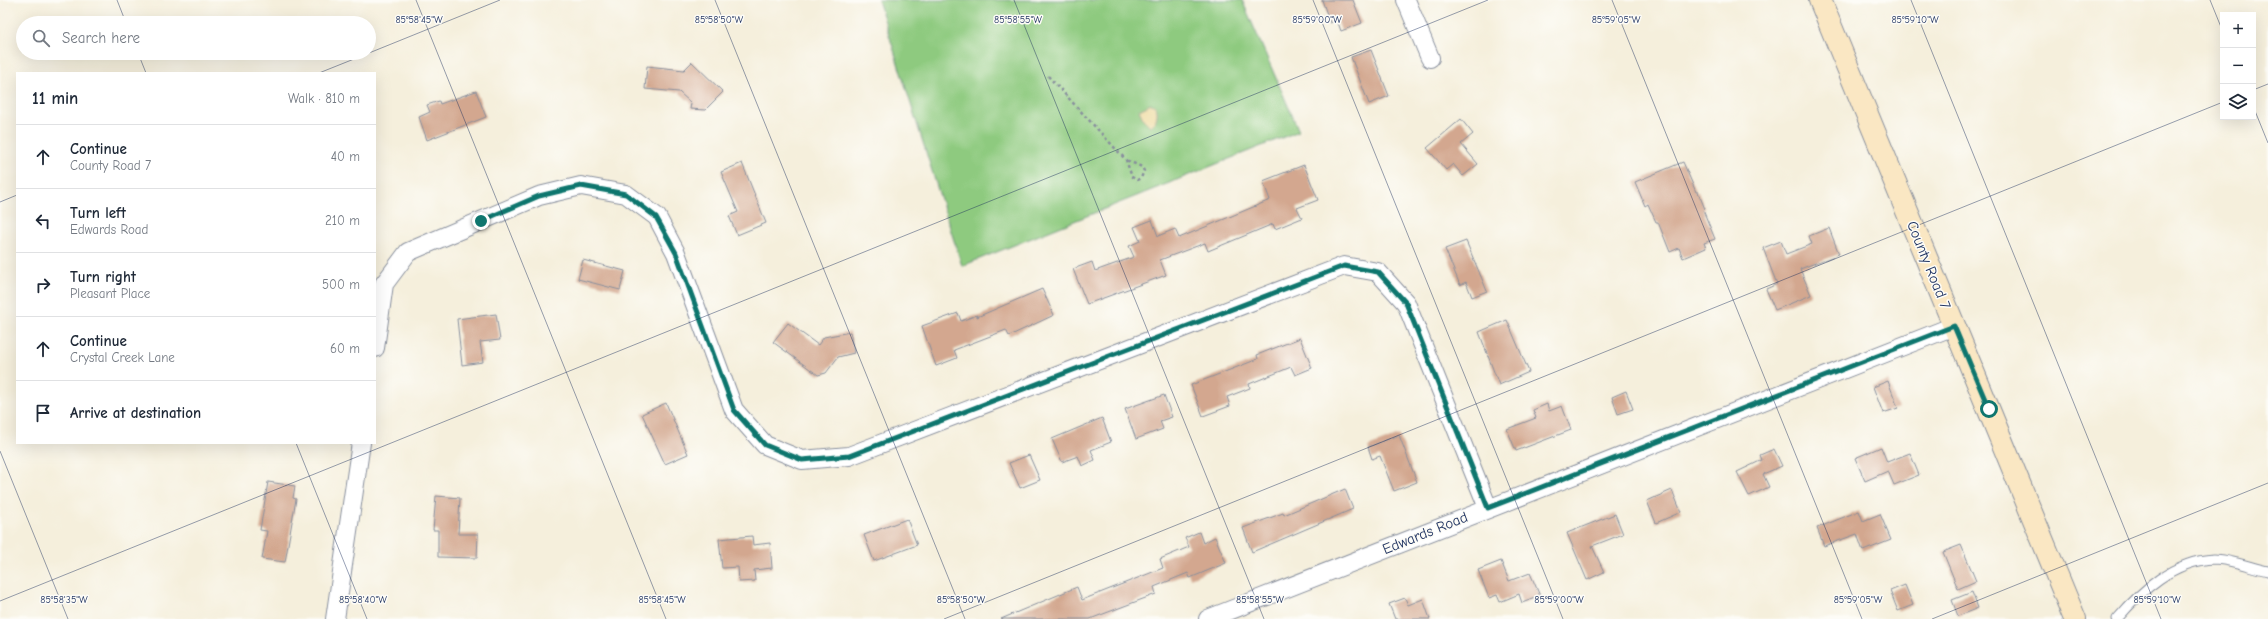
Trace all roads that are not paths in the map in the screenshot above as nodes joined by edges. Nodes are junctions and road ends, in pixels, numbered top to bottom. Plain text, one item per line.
1 (1406, 0) edge
2 (1820, 0) edge
3 (1430, 58) dead end
4 (1954, 326) junction
5 (376, 341) edge
6 (361, 444) edge
7 (1488, 508) junction
8 (2268, 572) edge
9 (335, 619) edge
10 (1208, 619) edge
11 (2075, 619) edge
12 (2117, 619) edge

1 - 3 street
2 - 4 street, County Road 7
4 - 7 street, Edwards Road
4 - 11 street, County Road 7
5 - 7 street
6 - 9 street
7 - 10 street, Edwards Road
8 - 12 lane

